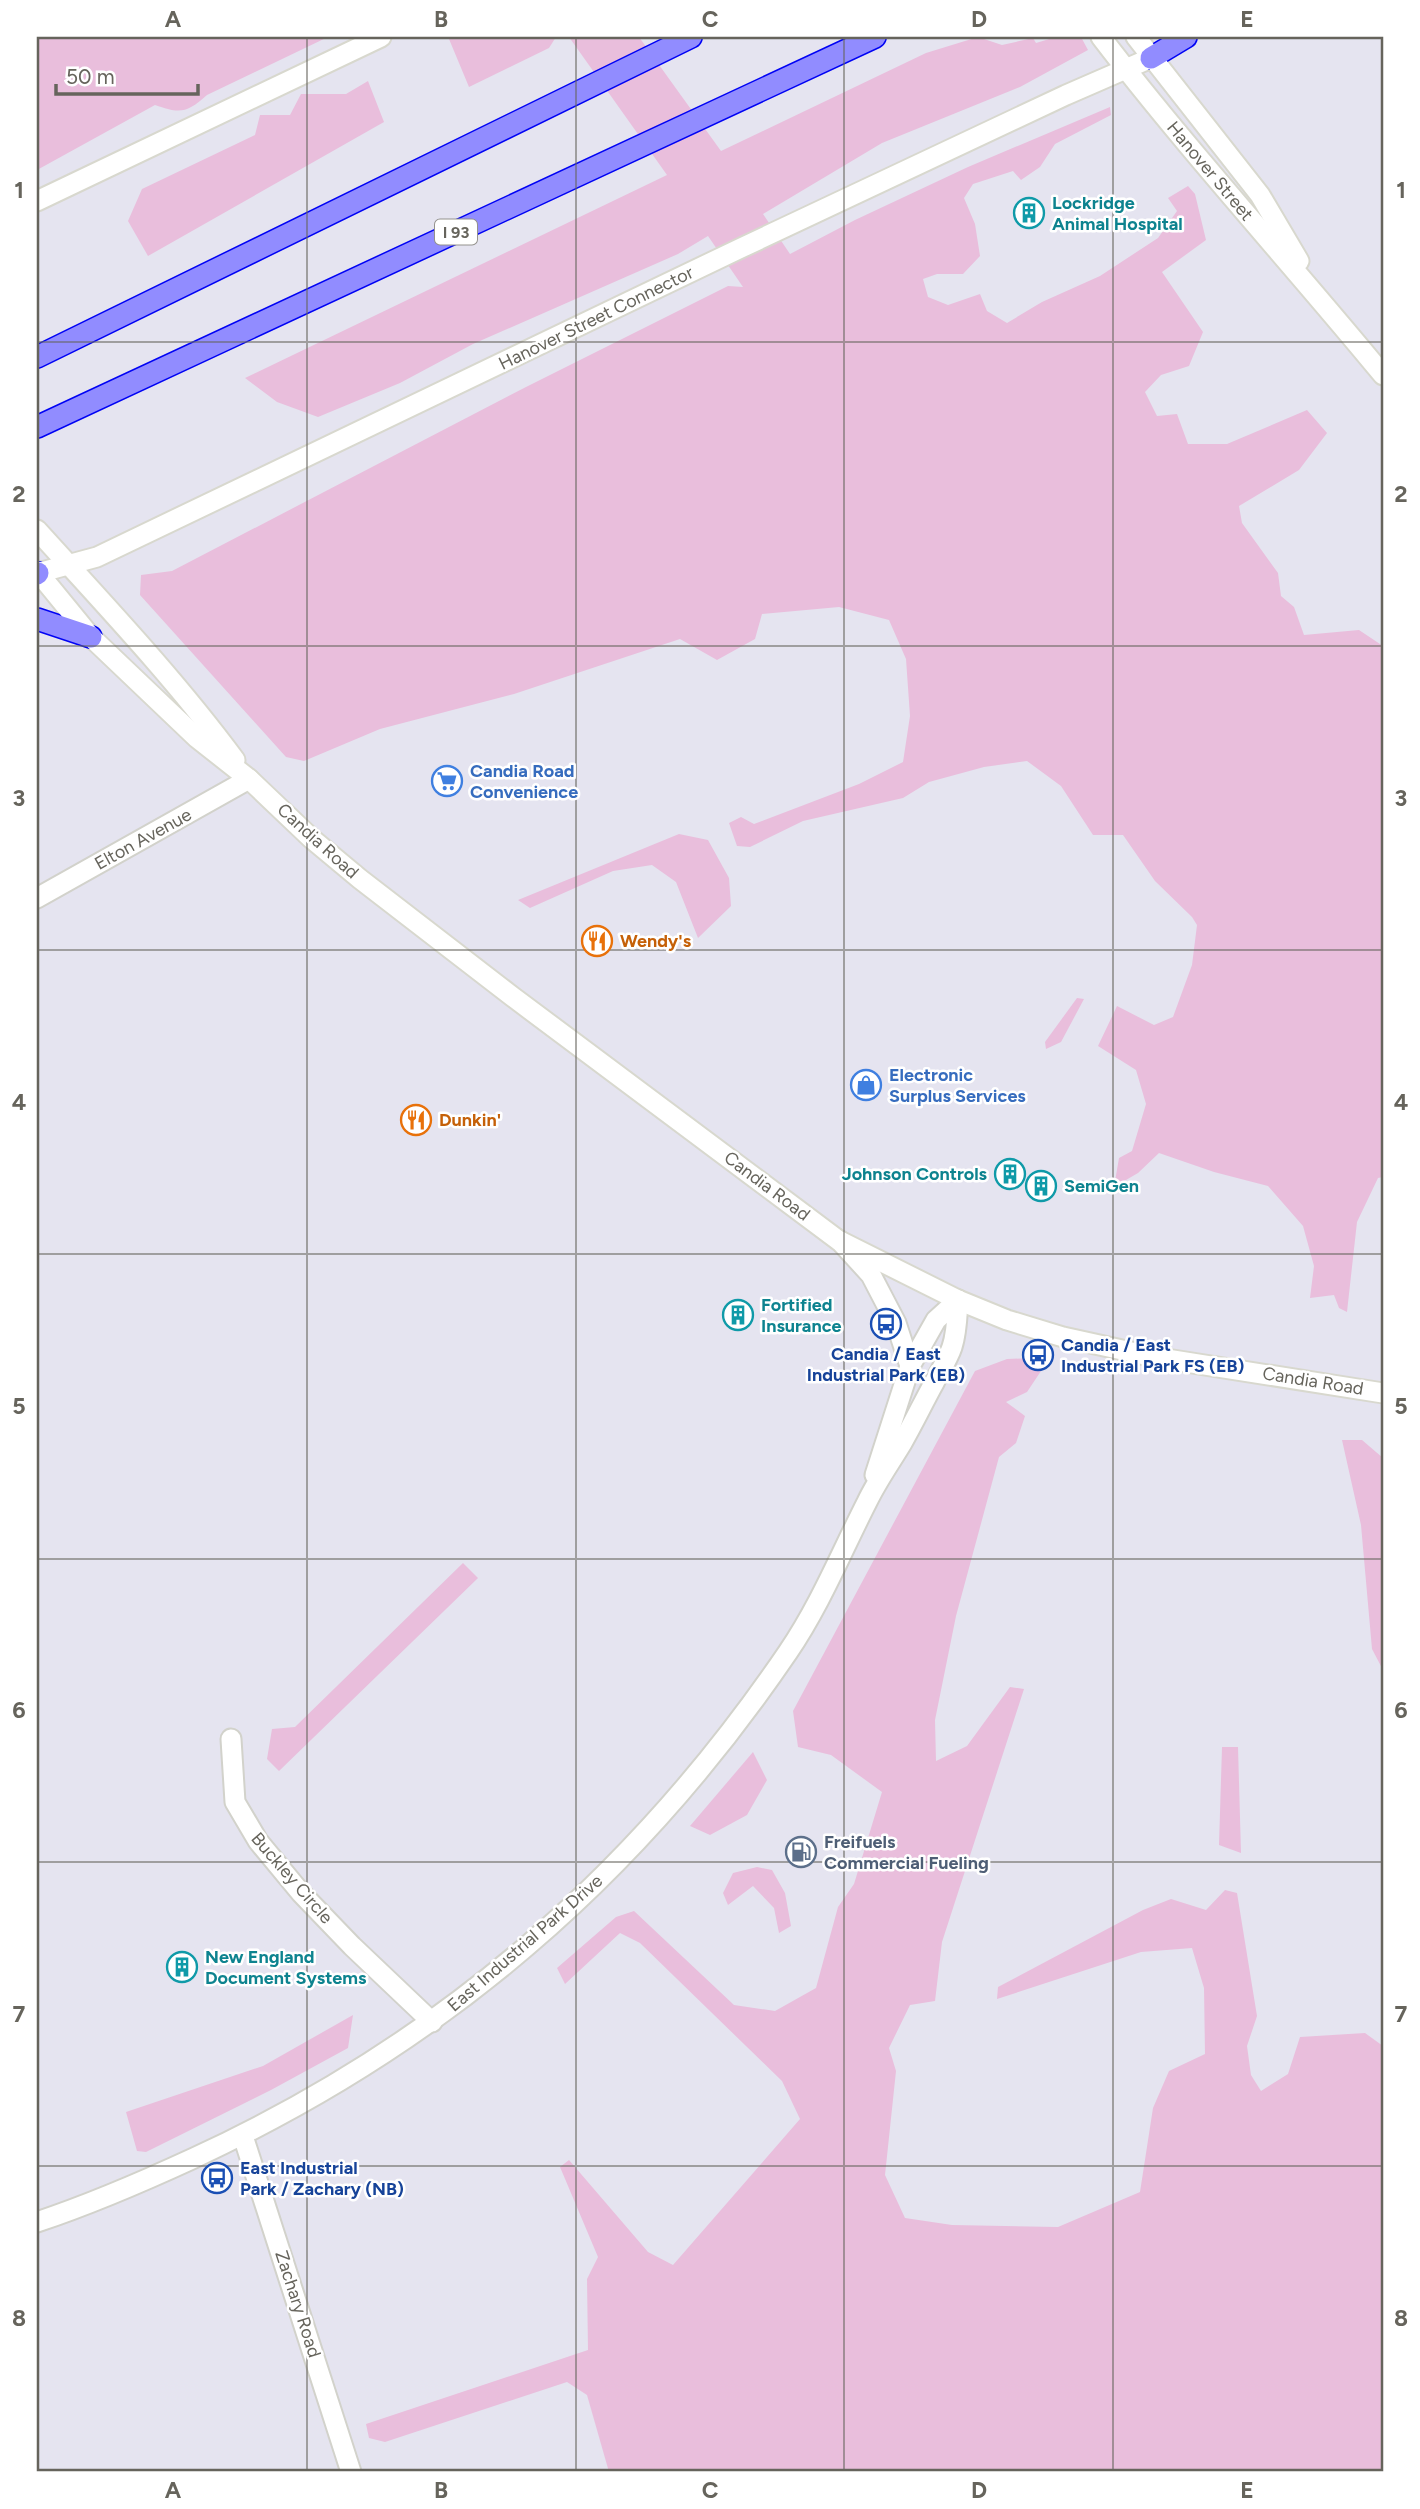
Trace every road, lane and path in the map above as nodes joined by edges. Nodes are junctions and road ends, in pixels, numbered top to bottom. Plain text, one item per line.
1 (381, 37) edge
2 (691, 37) edge
3 (875, 37) edge
4 (1101, 37) edge
5 (1136, 37) edge
6 (1186, 37) edge
7 (1151, 58) junction
8 (1126, 69) junction
9 (37, 201) edge
10 (1323, 302) junction
11 (37, 357) edge
12 (1383, 375) edge
13 (37, 427) edge
14 (37, 530) edge
15 (70, 566) junction
16 (37, 573) edge
17 (37, 619) edge
18 (91, 636) junction
19 (249, 779) junction
20 (37, 898) edge
21 (838, 1240) junction
22 (958, 1300) junction
23 (910, 1366) junction
24 (1383, 1393) edge
25 (868, 1499) junction
26 (231, 1739) dead end
27 (432, 2022) junction
28 (243, 2136) junction
29 (37, 2222) edge
30 (351, 2472) edge

1 - 9 main road
2 - 11 highway
3 - 13 highway, I 93
4 - 8 main road, Hanover Street
5 - 7 main road, Hanover Street
6 - 7 highway
7 - 8 main road, Hanover Street Connector
7 - 10 main road, Hanover Street
8 - 10 main road, Hanover Street
8 - 15 main road, Hanover Street Connector
10 - 12 main road, Hanover Street
14 - 15 main road, Candia Road
15 - 16 main road, Hanover Street Connector
15 - 19 main road, Candia Road
16 - 18 main road, Candia Road
17 - 18 highway
18 - 19 main road, Candia Road
19 - 20 main road, Elton Avenue
19 - 21 main road, Candia Road
21 - 22 main road, Candia Road
21 - 23 main road
22 - 23 main road, East Industrial Park Drive
22 - 24 main road, Candia Road
22 - 25 main road, East Industrial Park Drive
23 - 25 main road, East Industrial Park Drive
25 - 27 main road, East Industrial Park Drive
26 - 27 main road, Buckley Circle
27 - 28 main road, East Industrial Park Drive
28 - 29 main road, East Industrial Park Drive
28 - 30 main road, Zachary Road

